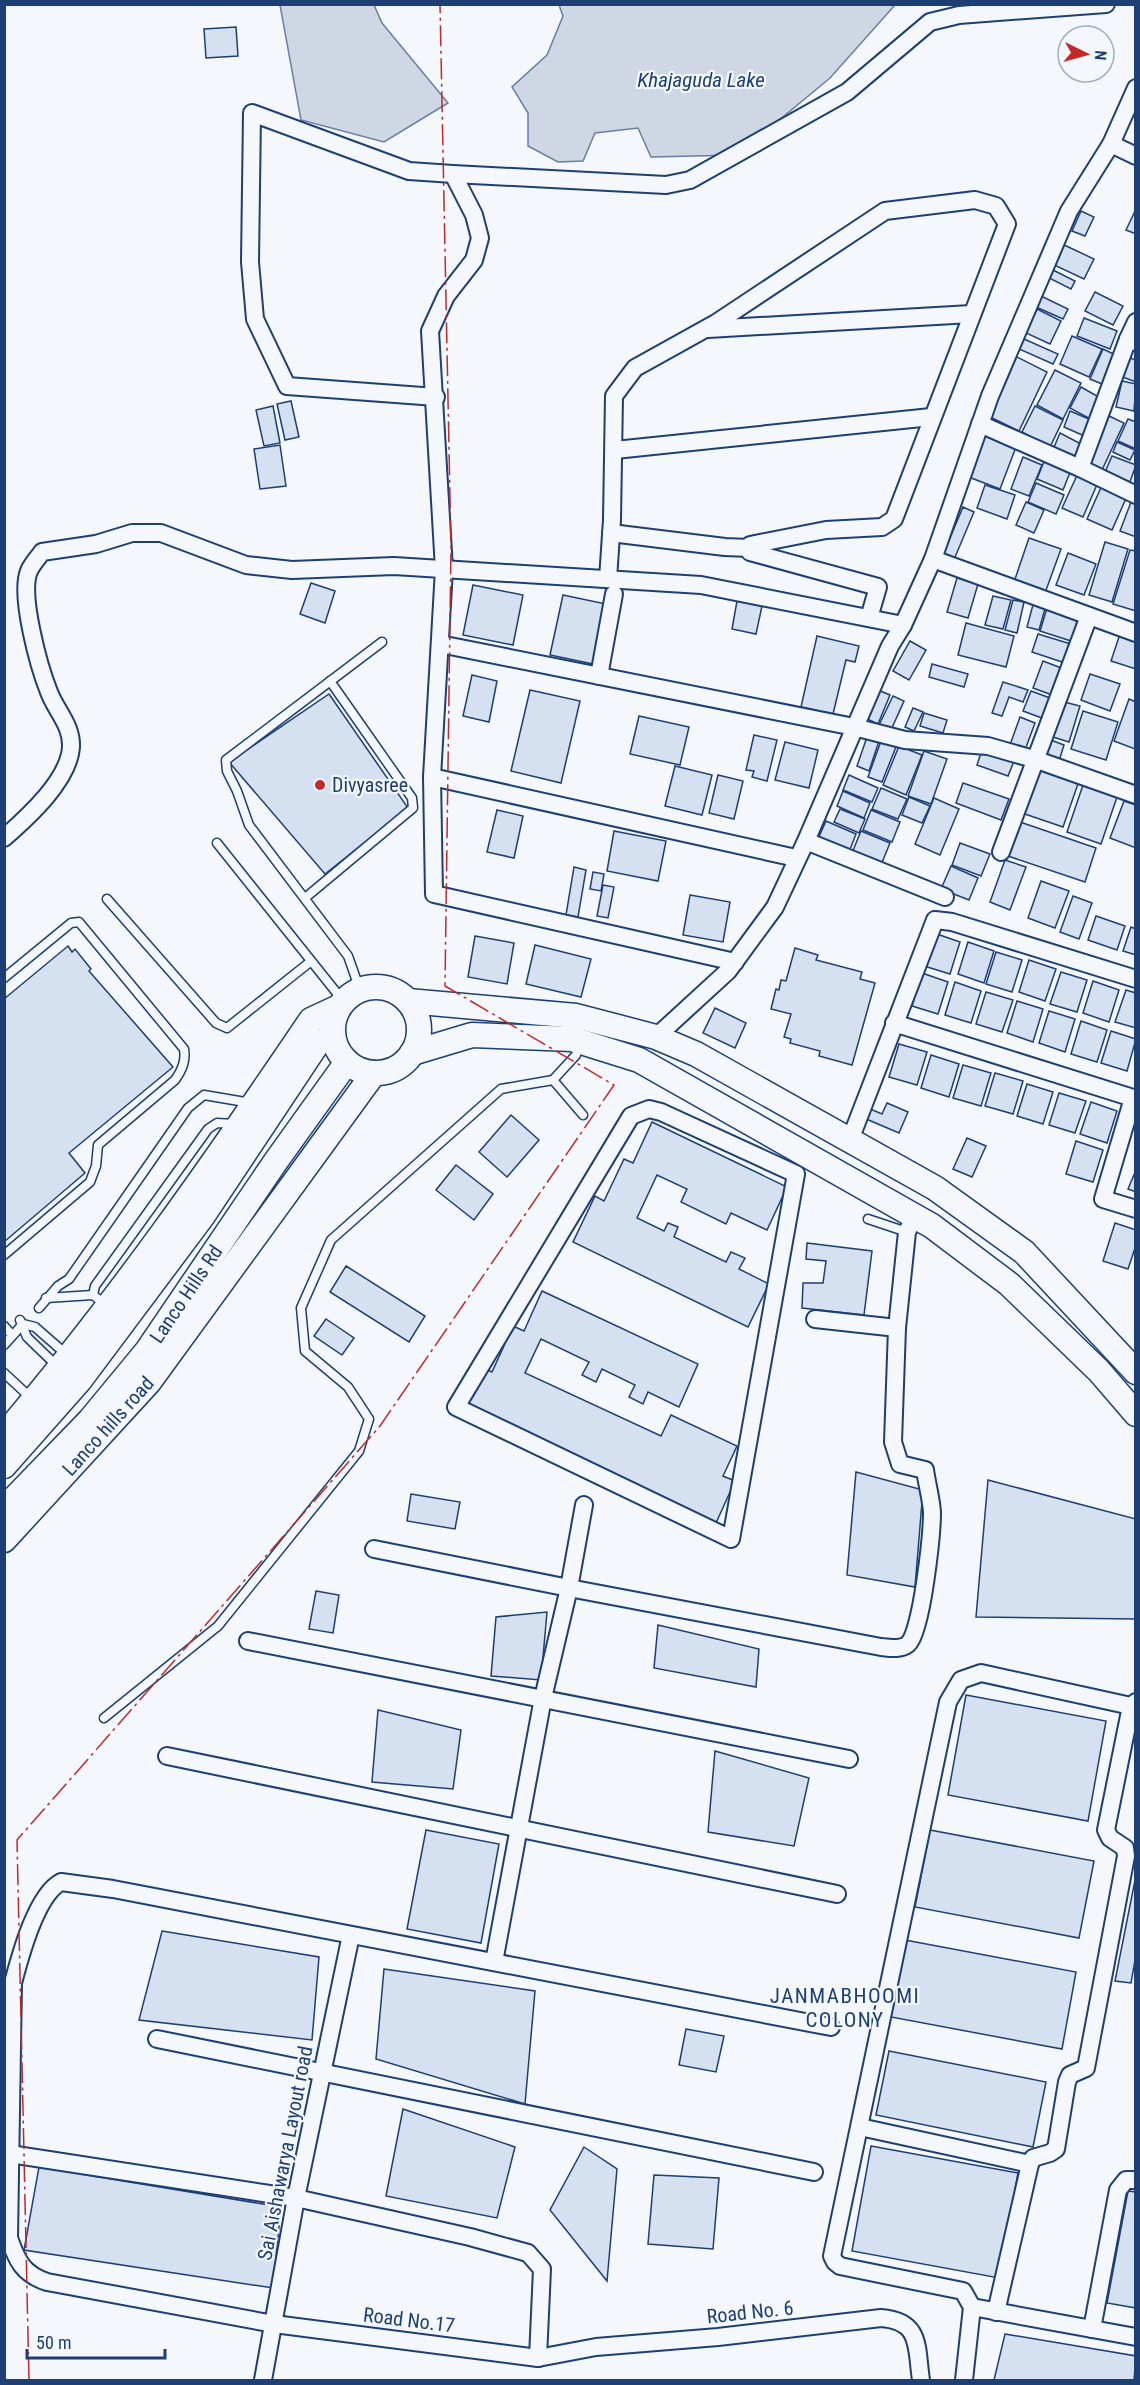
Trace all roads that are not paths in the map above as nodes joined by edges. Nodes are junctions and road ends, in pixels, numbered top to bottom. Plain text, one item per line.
1 (1106, 4) edge
2 (1136, 88) edge
3 (1111, 144) junction
4 (1136, 156) edge
5 (453, 174) junction
6 (971, 314) junction
7 (1136, 322) edge
8 (705, 329) junction
9 (1132, 340) edge
10 (436, 397) junction
11 (931, 417) junction
12 (980, 424) junction
13 (615, 450) junction
14 (1080, 468) junction
15 (1135, 493) edge
16 (611, 533) junction
17 (750, 548) junction
18 (933, 559) junction
19 (444, 569) junction
20 (611, 587) junction
21 (1089, 616) junction
22 (869, 618) junction
23 (903, 625) junction
24 (1136, 633) edge
25 (382, 642) dead end
26 (441, 644) junction
27 (599, 676) junction
28 (330, 681) junction
29 (854, 727) junction
30 (1037, 760) junction
31 (432, 777) junction
32 (1136, 795) edge
33 (4, 838) edge
34 (806, 841) junction
35 (217, 843) dead end
36 (1001, 852) dead end
37 (796, 858) junction
38 (945, 897) dead end
39 (305, 898) junction
40 (107, 899) dead end
41 (310, 962) junction
42 (735, 962) junction
43 (4, 978) edge
44 (1136, 979) edge
45 (347, 1000) junction
46 (408, 1001) junction
47 (894, 1023) junction
48 (333, 1036) junction
49 (656, 1037) junction
50 (615, 1052) junction
51 (412, 1053) junction
52 (576, 1055) junction
53 (347, 1062) junction
54 (383, 1071) junction
55 (553, 1080) junction
56 (1134, 1093) edge
57 (254, 1104) junction
58 (583, 1115) dead end
59 (739, 1115) junction
60 (240, 1125) junction
61 (716, 1137) junction
62 (850, 1140) junction
63 (736, 1146) junction
64 (1136, 1209) edge
65 (193, 1212) junction
66 (868, 1219) dead end
67 (911, 1224) junction
68 (4, 1255) edge
69 (46, 1299) junction
70 (100, 1300) junction
71 (39, 1308) dead end
72 (815, 1319) dead end
73 (21, 1322) junction
74 (4, 1326) edge
75 (897, 1328) junction
76 (12, 1335) junction
77 (4, 1345) edge
78 (1112, 1346) junction
79 (66, 1363) junction
80 (1091, 1364) junction
81 (1136, 1372) edge
82 (4, 1373) edge
83 (34, 1401) junction
84 (112, 1408) junction
85 (1136, 1414) edge
86 (4, 1435) edge
87 (4, 1466) edge
88 (584, 1505) dead end
89 (4, 1509) edge
90 (4, 1540) edge
91 (374, 1549) dead end
92 (569, 1588) junction
93 (248, 1641) dead end
94 (543, 1698) junction
95 (1133, 1704) edge
96 (104, 1718) dead end
97 (167, 1756) dead end
98 (849, 1759) dead end
99 (518, 1827) junction
100 (837, 1894) dead end
101 (351, 1935) junction
102 (494, 1962) junction
103 (831, 2027) dead end
104 (157, 2039) dead end
105 (322, 2074) junction
106 (860, 2127) junction
107 (10, 2154) junction
108 (1030, 2164) junction
109 (814, 2172) dead end
110 (1136, 2180) edge
111 (296, 2198) junction
112 (972, 2307) junction
113 (996, 2312) junction
114 (274, 2324) junction
115 (1092, 2329) junction
116 (1136, 2337) edge
117 (538, 2358) junction
118 (263, 2380) edge
119 (921, 2380) edge
120 (964, 2380) edge

1 - 5 street
2 - 3 street
3 - 4 street
3 - 12 street
5 - 10 street
5 - 10 street
6 - 8 street
6 - 8 street
6 - 11 street
7 - 9 street
8 - 13 street
9 - 14 street
10 - 19 street
11 - 13 street
11 - 17 street
12 - 14 street
12 - 18 street
13 - 16 street
14 - 15 street
16 - 17 street
16 - 20 street
17 - 22 street
18 - 21 street
18 - 23 street
19 - 20 street
19 - 26 street
19 - 33 street
20 - 22 street
20 - 27 street
21 - 24 street
21 - 30 street
22 - 23 street
23 - 29 street
25 - 28 lane
26 - 27 street
26 - 31 street
27 - 29 street
28 - 39 lane
28 - 39 lane
29 - 30 street
29 - 34 street
30 - 32 street
30 - 36 street
31 - 37 street
31 - 42 street
34 - 37 street
34 - 38 street
35 - 41 lane
37 - 42 street
39 - 45 lane
40 - 41 lane
41 - 45 lane
42 - 49 street
43 - 68 lane
44 - 47 street
45 - 46 main road
45 - 48 main road
45 - 57 main road
46 - 49 main road
46 - 51 main road
47 - 56 street
47 - 62 street
48 - 53 main road
48 - 65 main road, Lanco Hills Rd
49 - 62 main road
50 - 51 main road
50 - 52 main road
50 - 59 main road
51 - 54 main road
52 - 54 main road
52 - 55 lane
53 - 54 main road
53 - 84 main road, Lanco Hills Rd
54 - 84 main road, Lanco hills road
55 - 58 lane
55 - 96 lane
56 - 64 street
57 - 60 main road
57 - 69 lane
59 - 61 street
59 - 63 street
59 - 67 main road
60 - 65 main road
60 - 70 lane
61 - 63 street
61 - 63 street
62 - 78 main road
65 - 70 main road
65 - 87 main road, Lanco Hills Rd
66 - 67 lane
67 - 75 street
67 - 80 main road
69 - 70 lane
69 - 71 lane
70 - 79 main road
72 - 75 street
73 - 76 lane
73 - 79 lane
73 - 79 lane
74 - 76 lane
75 - 92 street
76 - 77 lane
78 - 80 main road
78 - 81 main road
79 - 83 main road
80 - 85 main road
82 - 83 lane
83 - 86 main road
84 - 89 main road, Lanco Hills Rd
84 - 90 main road, Lanco hills road
88 - 92 street
91 - 92 street
92 - 94 street
93 - 94 street
94 - 98 street
94 - 99 street
95 - 106 street
95 - 108 street
97 - 99 street
99 - 100 street
99 - 102 street
101 - 102 street
101 - 105 street, Sai Aishawarya Layout road
101 - 107 street, Road No.17
102 - 103 street
104 - 105 street
105 - 109 street
105 - 111 street, Sai Aishawarya Layout road
106 - 108 street
106 - 112 street
107 - 111 street
107 - 114 street, Road No.17
108 - 113 street
110 - 115 street
111 - 114 street, Sai Aishawarya Layout road
111 - 117 street
112 - 113 street
112 - 120 street
113 - 115 street
114 - 117 street, Road No.17
114 - 118 street, Sai Aishawarya Layout road
115 - 116 street
117 - 119 street, Road No. 6

